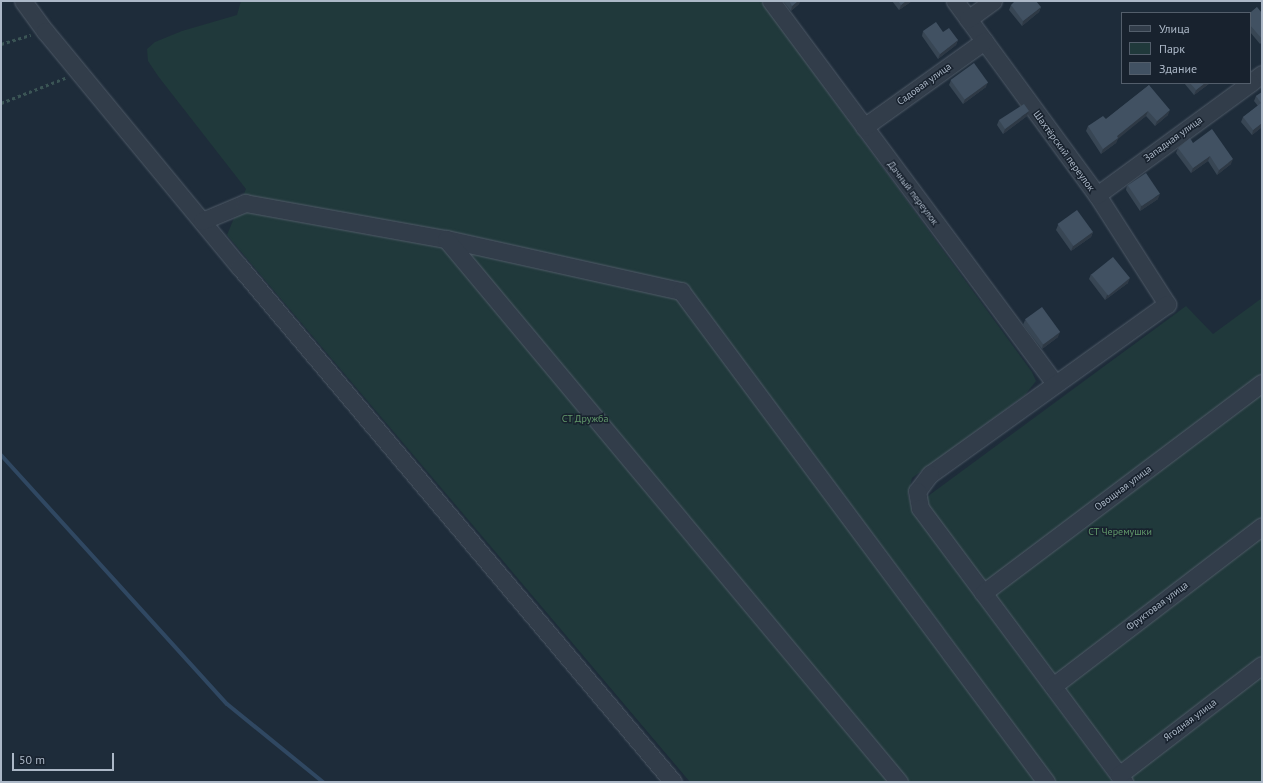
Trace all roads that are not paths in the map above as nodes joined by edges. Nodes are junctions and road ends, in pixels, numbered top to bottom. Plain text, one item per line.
1 (771, 1) edge
2 (956, 1) edge
3 (993, 1) edge
4 (25, 2) edge
5 (968, 19) junction
6 (984, 41) junction
7 (1262, 74) edge
8 (1251, 82) edge
9 (1249, 84) edge
10 (864, 127) junction
11 (1096, 195) junction
12 (202, 221) junction
13 (446, 239) junction
14 (1262, 383) edge
15 (1055, 384) junction
16 (1262, 526) edge
17 (983, 593) junction
18 (1262, 666) edge
19 (1053, 686) junction
20 (1122, 778) edge
21 (673, 782) edge
22 (899, 782) edge
23 (1046, 782) edge

1 - 10 street, Дачный переулок
2 - 5 street, Шахтёрский переулок
3 - 5 street
4 - 12 street
5 - 6 street, Шахтёрский переулок
6 - 10 street, Садовая улица
6 - 11 street, Шахтёрский переулок
7 - 8 street, Западная улица
9 - 11 street, Западная улица
10 - 15 street, Дачный переулок
11 - 15 street, Шахтёрский переулок
12 - 13 street
12 - 21 street
13 - 22 street
13 - 23 street
14 - 17 street, Овощная улица
15 - 17 street
16 - 19 street, Фруктовая улица
17 - 19 street
18 - 20 street, Ягодная улица
19 - 20 street

